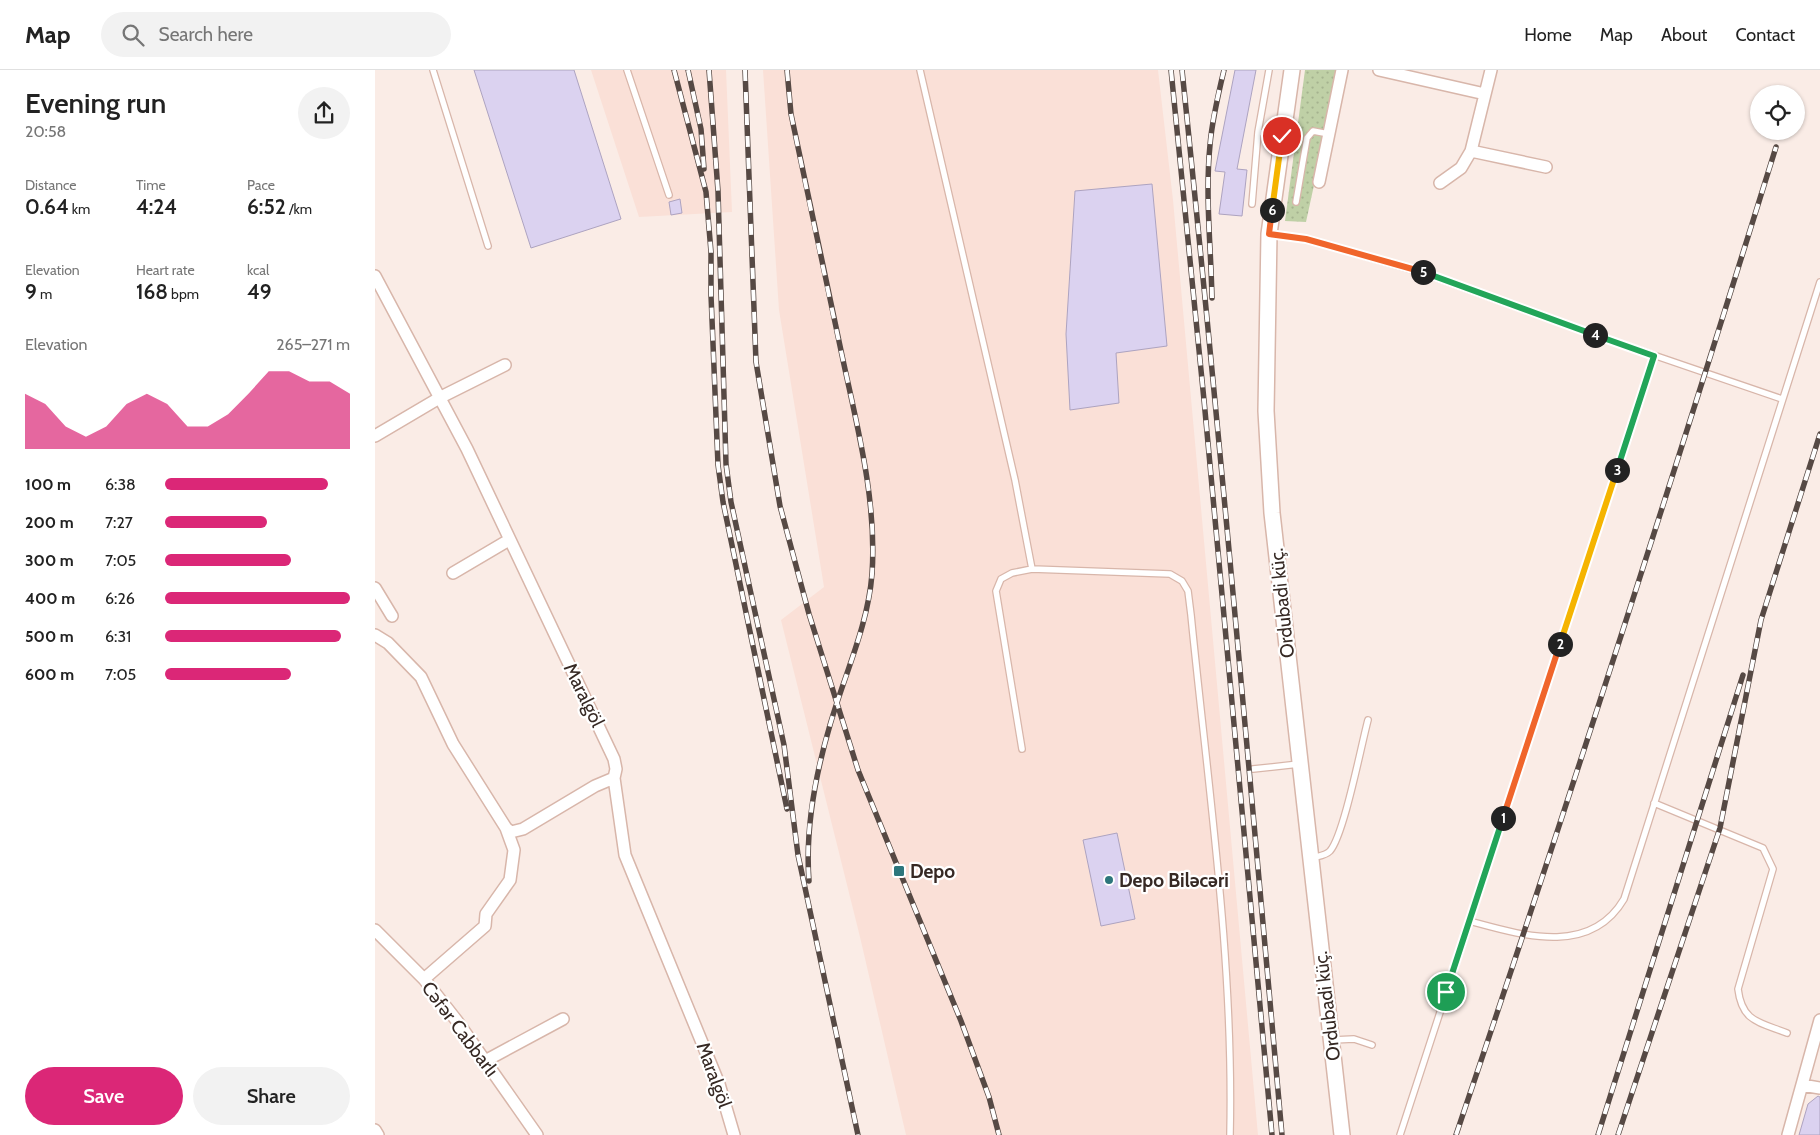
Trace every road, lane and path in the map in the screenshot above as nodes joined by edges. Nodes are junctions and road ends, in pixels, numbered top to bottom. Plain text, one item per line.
1 (433, 70) edge
2 (627, 70) edge
3 (920, 70) edge
4 (1269, 70) edge
5 (1292, 70) edge
6 (1342, 70) edge
7 (1379, 70) edge
8 (1491, 70) edge
9 (1485, 94) junction
10 (1258, 132) junction
11 (1329, 134) junction
12 (1282, 136) junction
13 (1471, 151) junction
14 (1546, 167) dead end
15 (1319, 182) dead end
16 (1440, 182) dead end
17 (669, 195) dead end
18 (1296, 202) dead end
19 (1252, 204) dead end
20 (1269, 234) junction
21 (488, 246) dead end
22 (375, 276) edge
23 (1820, 282) edge
24 (1654, 356) junction
25 (505, 365) dead end
26 (441, 397) junction
27 (1782, 399) junction
28 (375, 436) edge
29 (509, 540) junction
30 (1032, 569) junction
31 (453, 573) dead end
32 (375, 588) edge
33 (393, 616) dead end
34 (375, 635) edge
35 (1368, 720) dead end
36 (1022, 749) dead end
37 (1299, 764) junction
38 (1253, 770) dead end
39 (614, 778) junction
40 (1654, 802) junction
41 (506, 828) junction
42 (1310, 858) junction
43 (1469, 921) junction
44 (375, 930) edge
45 (423, 979) junction
46 (563, 1019) dead end
47 (1820, 1020) edge
48 (1787, 1033) dead end
49 (1331, 1040) junction
50 (1372, 1045) dead end
51 (485, 1061) junction
52 (1802, 1085) junction
53 (1820, 1088) edge
54 (375, 1130) edge
55 (378, 1135) edge
56 (537, 1135) edge
57 (734, 1135) edge
58 (1230, 1135) edge
59 (1342, 1135) edge
60 (1401, 1135) edge
61 (1788, 1135) edge

1 - 21 lane
2 - 17 lane
3 - 30 lane
4 - 10 lane
5 - 12 main road, Ordubadi küç.
6 - 11 street
7 - 9 street
8 - 9 street
9 - 13 street
10 - 12 lane
10 - 19 lane
11 - 15 street
11 - 18 lane
12 - 20 main road, Ordubadi küç.
13 - 14 street
13 - 16 street
20 - 24 lane
20 - 37 main road, Ordubadi küç.
22 - 26 street, Maralgöl
23 - 27 lane
24 - 27 lane
24 - 43 lane
25 - 26 street
26 - 28 street
26 - 29 street, Maralgöl
27 - 40 lane
29 - 31 street
29 - 39 street, Maralgöl
30 - 36 lane
30 - 58 lane
32 - 33 street
34 - 41 street
35 - 42 lane
37 - 38 lane
37 - 42 main road, Ordubadi küç.
39 - 41 street
39 - 57 street, Maralgöl
40 - 43 lane
40 - 48 lane
41 - 45 street
42 - 49 main road, Ordubadi küç.
43 - 60 lane
44 - 45 street, Cəfər Cabbarlı
45 - 51 street, Cəfər Cabbarlı
46 - 51 street
47 - 52 street
49 - 50 lane
49 - 59 main road, Ordubadi küç.
51 - 56 street, Cəfər Cabbarlı
52 - 53 street
52 - 61 street
54 - 55 street

